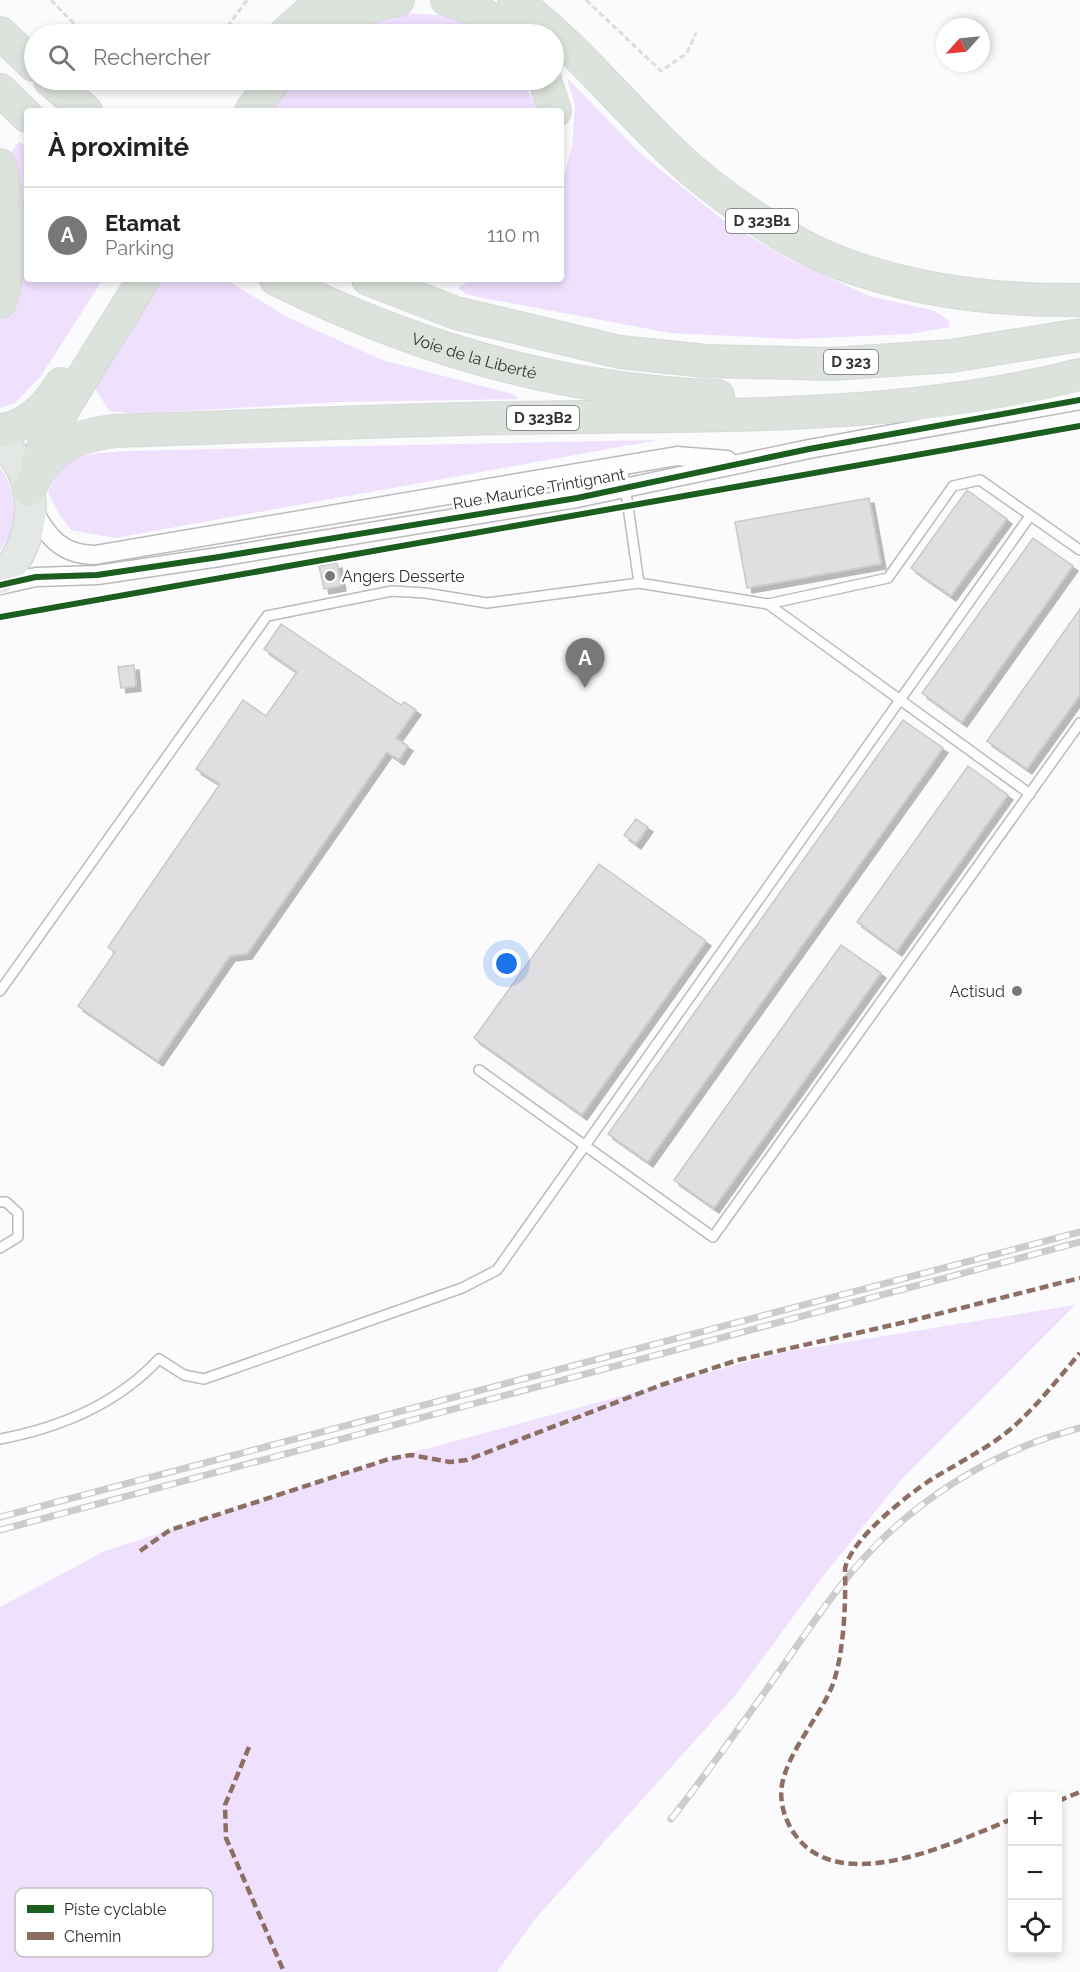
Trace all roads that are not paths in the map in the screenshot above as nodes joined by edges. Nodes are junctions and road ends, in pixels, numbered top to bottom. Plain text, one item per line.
1 (327, 0) edge
2 (398, 0) edge
3 (447, 0) edge
4 (514, 0) edge
5 (296, 24) edge
6 (337, 24) edge
7 (499, 24) edge
8 (544, 24) edge
9 (0, 33) edge
10 (564, 42) edge
11 (24, 56) edge
12 (0, 90) edge
13 (62, 90) edge
14 (246, 90) edge
15 (267, 90) edge
16 (550, 90) edge
17 (83, 108) edge
18 (234, 108) edge
19 (253, 108) edge
20 (554, 108) edge
21 (24, 113) edge
22 (0, 165) edge
23 (125, 282) edge
24 (142, 282) edge
25 (282, 282) edge
26 (376, 282) edge
27 (1080, 300) edge
28 (0, 302) edge
29 (1080, 335) edge
30 (1080, 370) edge
31 (1080, 375) edge
32 (1080, 400) edge
33 (0, 430) edge
34 (0, 441) edge
35 (809, 449) junction
36 (622, 465) junction
37 (625, 488) junction
38 (30, 498) junction
39 (1030, 516) junction
40 (1080, 550) edge
41 (0, 578) edge
42 (639, 583) junction
43 (0, 585) edge
44 (768, 604) junction
45 (901, 699) junction
46 (1080, 723) edge
47 (1030, 794) junction
48 (0, 990) edge
49 (479, 1070) dead end
50 (585, 1147) junction
51 (0, 1202) edge
52 (0, 1248) edge
53 (0, 1439) edge

1 - 5 highway
2 - 6 highway
3 - 7 highway
4 - 8 highway, D 323B1
9 - 11 highway
10 - 27 highway, D 323B1
12 - 21 highway
13 - 17 highway
14 - 18 highway
15 - 19 highway
16 - 20 highway
22 - 28 highway
23 - 33 highway
24 - 38 highway
25 - 30 highway, Voie de la Liberté / D 323
26 - 29 highway, D 323
31 - 38 highway, D 323B2
32 - 35 street, Rue Maurice Trintignant
34 - 38 main road
35 - 36 street, Rue Maurice Trintignant
35 - 37 street, Rue Maurice Trintignant
36 - 37 lane
36 - 38 street, Rue Maurice Trintignant
37 - 42 lane
37 - 43 street, Rue Maurice Trintignant
38 - 41 main road
39 - 40 lane
39 - 44 lane
39 - 45 lane
42 - 44 lane
42 - 48 lane
44 - 45 lane
45 - 47 lane
45 - 50 lane
46 - 47 lane
47 - 50 lane
49 - 50 lane
50 - 53 lane
51 - 52 lane

